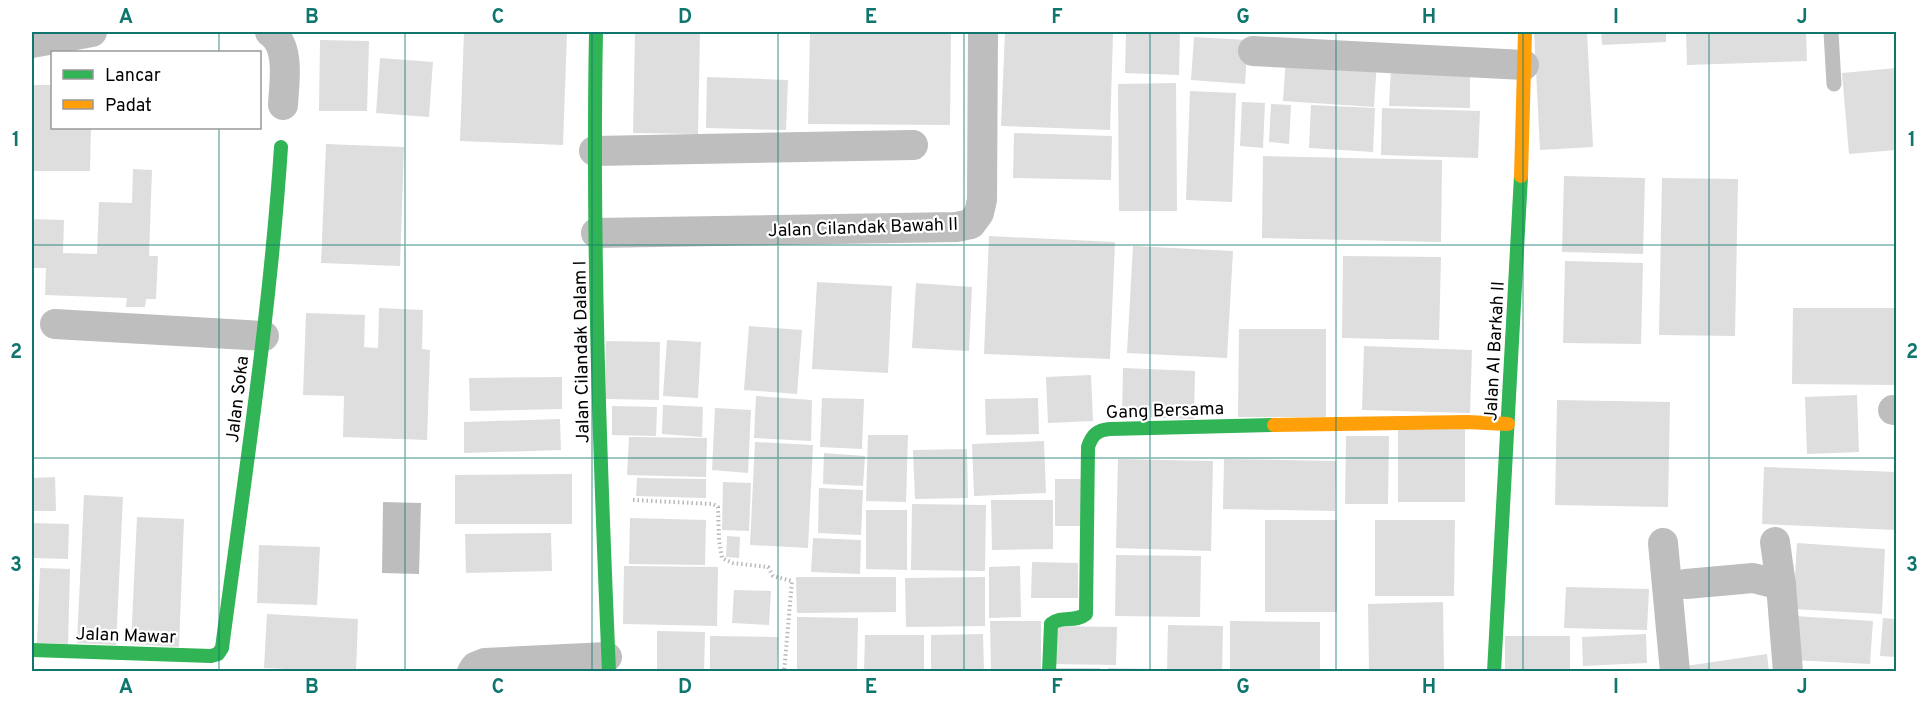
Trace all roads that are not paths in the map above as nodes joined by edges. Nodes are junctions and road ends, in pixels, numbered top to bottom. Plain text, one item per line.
1 (92, 32) edge
2 (270, 32) edge
3 (596, 32) edge
4 (983, 32) edge
5 (1525, 32) edge
6 (1831, 32) edge
7 (32, 43) edge
8 (1253, 51) dead end
9 (1524, 65) junction
10 (1834, 84) dead end
11 (284, 105) dead end
12 (913, 145) dead end
13 (280, 147) dead end
14 (594, 151) junction
15 (596, 233) junction
16 (55, 324) dead end
17 (264, 336) junction
18 (1508, 424) junction
19 (1775, 542) dead end
20 (1663, 543) dead end
21 (1686, 584) dead end
22 (1781, 585) junction
23 (32, 650) edge
24 (218, 654) joint
25 (608, 664) edge
26 (472, 672) edge
27 (1049, 672) edge
28 (1494, 672) edge
29 (1675, 672) edge
30 (1788, 672) edge

1 - 7 street
2 - 11 street
3 - 14 street, Jalan Cilandak Dalam I
4 - 15 street, Jalan Cilandak Bawah II
5 - 9 street, Jalan Al Barkah II
6 - 10 lane
8 - 9 street
9 - 18 street, Jalan Al Barkah II
12 - 14 street
13 - 17 street, Jalan Soka
14 - 15 street, Jalan Cilandak Dalam I
15 - 25 street, Jalan Cilandak Dalam I
16 - 17 street
17 - 24 street, Jalan Soka
18 - 27 street, Gang Bersama
18 - 28 street, Jalan Al Barkah II
19 - 22 street
20 - 29 street
21 - 22 street
22 - 30 street
23 - 24 street, Jalan Mawar
25 - 26 street

